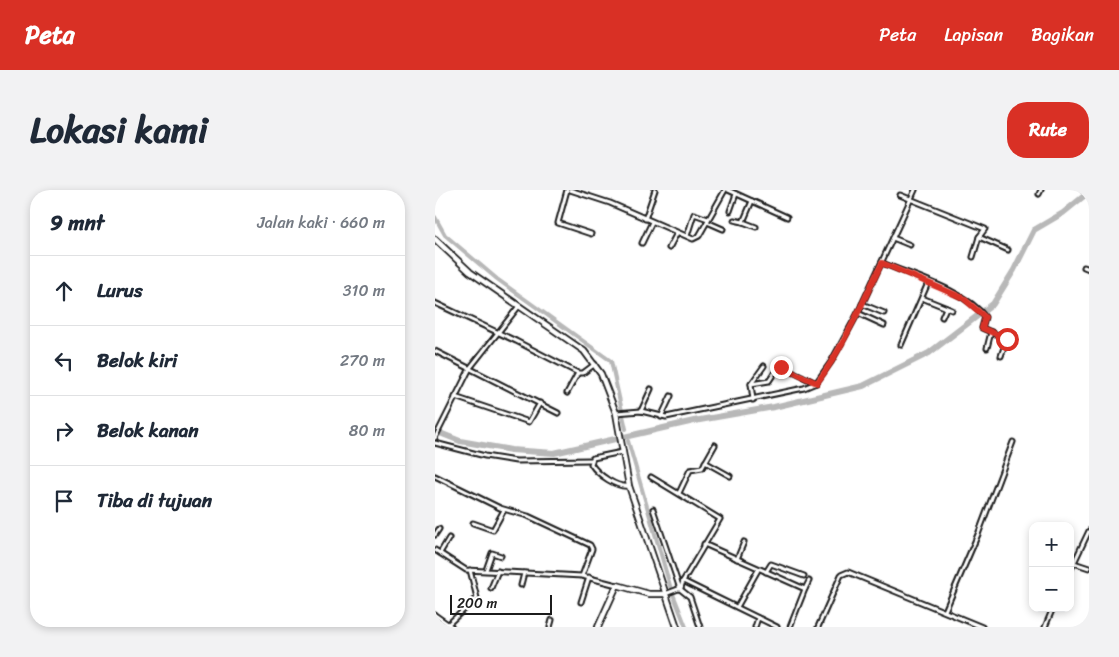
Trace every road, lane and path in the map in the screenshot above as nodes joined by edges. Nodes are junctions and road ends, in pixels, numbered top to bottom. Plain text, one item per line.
1 (569, 190) edge
2 (655, 190) edge
3 (726, 190) edge
4 (915, 190) edge
5 (1083, 190) edge
6 (1089, 192) edge
7 (736, 194) junction
8 (900, 195) dead end
9 (911, 200) junction
10 (752, 201) junction
11 (729, 211) dead end
12 (787, 217) dead end
13 (645, 218) junction
14 (734, 220) dead end
15 (707, 221) junction
16 (652, 222) junction
17 (743, 222) junction
18 (756, 227) dead end
19 (723, 229) dead end
20 (677, 233) junction
21 (591, 234) dead end
22 (687, 236) junction
23 (979, 237) junction
24 (893, 238) junction
25 (435, 239) edge
26 (643, 243) dead end
27 (910, 245) dead end
28 (669, 248) dead end
29 (1008, 250) dead end
30 (973, 257) dead end
31 (882, 263) junction
32 (1084, 267) dead end
33 (1089, 269) edge
34 (928, 283) junction
35 (922, 298) junction
36 (435, 303) edge
37 (862, 304) junction
38 (519, 306) junction
39 (946, 308) junction
40 (952, 310) dead end
41 (858, 313) junction
42 (885, 313) dead end
43 (942, 317) dead end
44 (884, 325) dead end
45 (498, 332) junction
46 (991, 332) junction
47 (901, 345) dead end
48 (987, 348) dead end
49 (435, 351) edge
50 (1001, 356) dead end
51 (595, 364) junction
52 (764, 366) dead end
53 (470, 368) junction
54 (577, 373) junction
55 (817, 383) junction
56 (751, 384) junction
57 (651, 389) dead end
58 (567, 393) dead end
59 (671, 396) dead end
60 (455, 397) junction
61 (753, 400) junction
62 (540, 403) junction
63 (641, 411) junction
64 (558, 412) dead end
65 (617, 413) junction
66 (661, 417) junction
67 (435, 437) edge
68 (1013, 442) dead end
69 (435, 443) edge
70 (715, 446) dead end
71 (622, 452) junction
72 (591, 460) junction
73 (705, 462) junction
74 (435, 476) edge
75 (731, 476) dead end
76 (651, 477) dead end
77 (626, 486) junction
78 (679, 493) junction
79 (653, 509) dead end
80 (504, 510) junction
81 (473, 523) dead end
82 (439, 529) dead end
83 (1089, 531) edge
84 (435, 535) edge
85 (449, 538) dead end
86 (744, 542) dead end
87 (704, 544) junction
88 (435, 550) edge
89 (440, 553) junction
90 (501, 556) dead end
91 (737, 560) junction
92 (1074, 563) joint
93 (1089, 568) edge
94 (470, 570) junction
95 (486, 570) junction
96 (758, 570) junction
97 (498, 571) junction
98 (766, 572) junction
99 (525, 573) junction
100 (582, 576) junction
101 (804, 576) dead end
102 (589, 577) junction
103 (683, 581) junction
104 (809, 581) dead end
105 (521, 585) dead end
106 (617, 585) junction
107 (689, 586) junction
108 (491, 588) dead end
109 (680, 589) junction
110 (805, 589) junction
111 (666, 594) junction
112 (581, 602) dead end
113 (737, 607) junction
114 (945, 611) junction
115 (1051, 612) edge
116 (435, 614) edge
117 (757, 618) junction
118 (552, 620) dead end
119 (446, 625) edge
120 (452, 627) edge
121 (550, 627) edge
122 (598, 627) edge
123 (677, 627) edge
124 (700, 627) edge
125 (755, 627) edge
126 (777, 627) edge
127 (790, 627) edge
128 (818, 627) edge
129 (982, 627) edge
130 (1045, 627) edge

1 - 13 street
1 - 21 street
2 - 13 street
3 - 7 street
3 - 15 street
4 - 9 street
5 - 6 street
7 - 10 street
7 - 11 street
8 - 9 street
9 - 23 street
9 - 24 street
10 - 12 street
10 - 17 street
13 - 16 street
14 - 17 street
15 - 19 street
15 - 22 street
15 - 22 street
16 - 20 street
16 - 26 street
17 - 18 street
20 - 22 street
20 - 28 street
23 - 29 street
23 - 30 street
24 - 27 street
24 - 31 street
25 - 38 street
31 - 34 street
31 - 37 street
32 - 33 street
34 - 35 street
34 - 46 street
35 - 39 street
35 - 47 street
36 - 45 street
37 - 41 street
37 - 42 street
38 - 45 street
38 - 51 street
39 - 40 street
39 - 43 street
41 - 44 street
41 - 55 street
45 - 53 street
45 - 54 street
46 - 48 street
46 - 50 street
49 - 53 street
51 - 54 street
51 - 65 street
52 - 56 street
53 - 60 street
53 - 62 street
54 - 58 street
55 - 56 street
55 - 61 street
56 - 61 street
57 - 63 street
59 - 66 street
60 - 62 street
60 - 67 street
61 - 66 street
62 - 64 street
63 - 65 street
63 - 66 street
65 - 71 street
68 - 114 street
69 - 72 street
70 - 73 street
71 - 72 street
71 - 77 street
72 - 77 street
73 - 75 street
73 - 78 street
74 - 80 street
76 - 78 street
77 - 111 street
78 - 87 street
79 - 109 street
80 - 81 street
80 - 100 street
82 - 84 street
83 - 92 street
85 - 89 street
86 - 91 street
87 - 91 street
87 - 103 street
88 - 89 street
89 - 94 street
90 - 95 street
91 - 96 street
92 - 93 street
94 - 95 street
94 - 119 street
95 - 97 street
96 - 98 street
96 - 113 street
97 - 99 street
97 - 108 street
98 - 101 street
98 - 110 street
99 - 100 street
99 - 105 street
100 - 102 street
102 - 106 street
102 - 112 street
103 - 107 street
103 - 109 street
104 - 110 street
106 - 111 street
106 - 122 street
107 - 109 street
107 - 113 street
109 - 111 street
109 - 124 street
110 - 127 street
111 - 123 street
113 - 117 street
114 - 128 street
114 - 129 street
115 - 130 street
116 - 119 street
117 - 125 street
117 - 126 street
118 - 121 street
119 - 120 street

